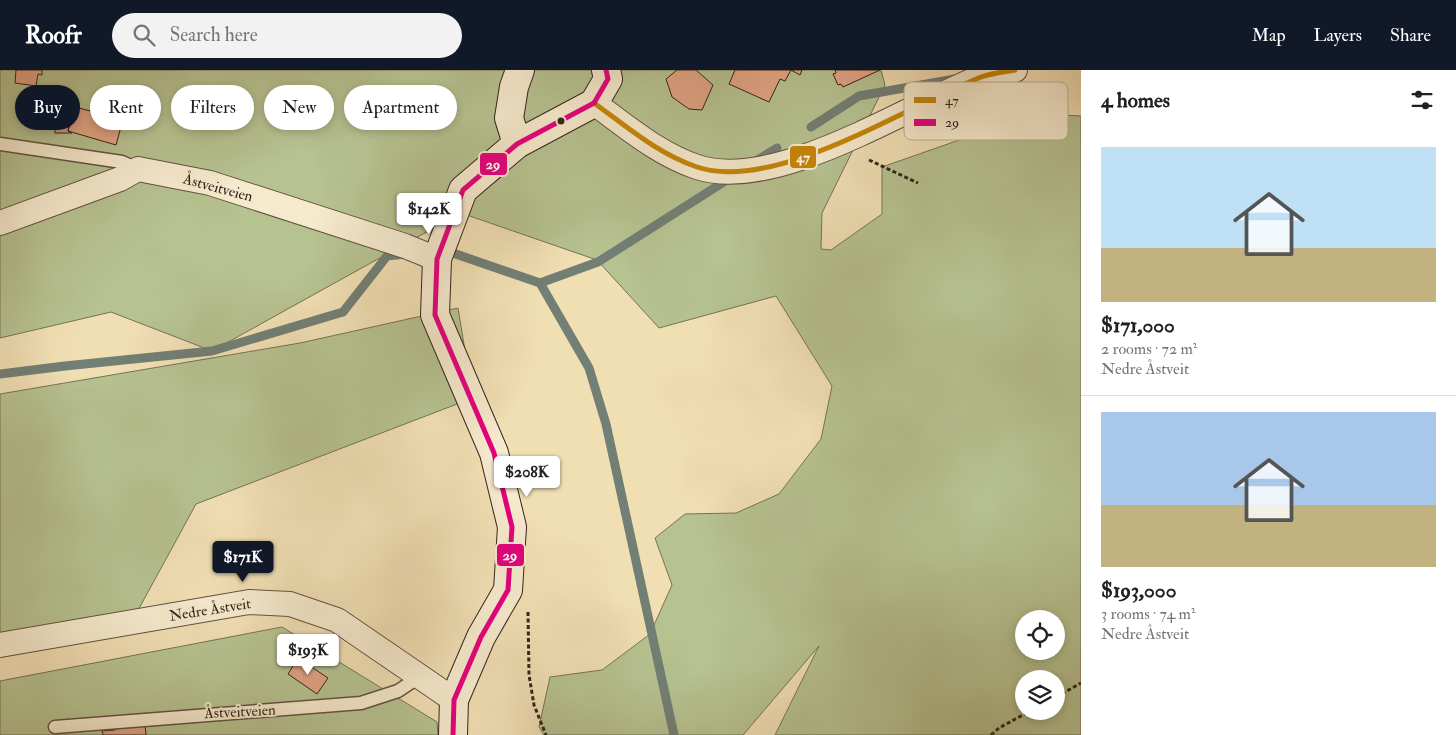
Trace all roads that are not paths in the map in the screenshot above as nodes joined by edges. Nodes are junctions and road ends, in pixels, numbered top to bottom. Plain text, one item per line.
1 (520, 70) edge
2 (1015, 70) edge
3 (611, 73) edge
4 (970, 82) edge
5 (594, 103) junction
6 (904, 113) edge
7 (0, 144) edge
8 (517, 144) junction
9 (138, 169) junction
10 (0, 223) edge
11 (437, 259) junction
12 (0, 645) edge
13 (419, 677) junction
14 (454, 700) junction
15 (55, 727) dead end
16 (453, 735) edge

1 - 8 street
2 - 4 street
3 - 5 street
5 - 6 street
5 - 8 street
7 - 9 lane
8 - 11 street
9 - 10 street
9 - 11 street, Åstveitveien
11 - 14 street
12 - 13 street, Nedre Åstveit
13 - 14 street, Nedre Åstveit
13 - 15 lane, Åstveitveien
14 - 16 street

